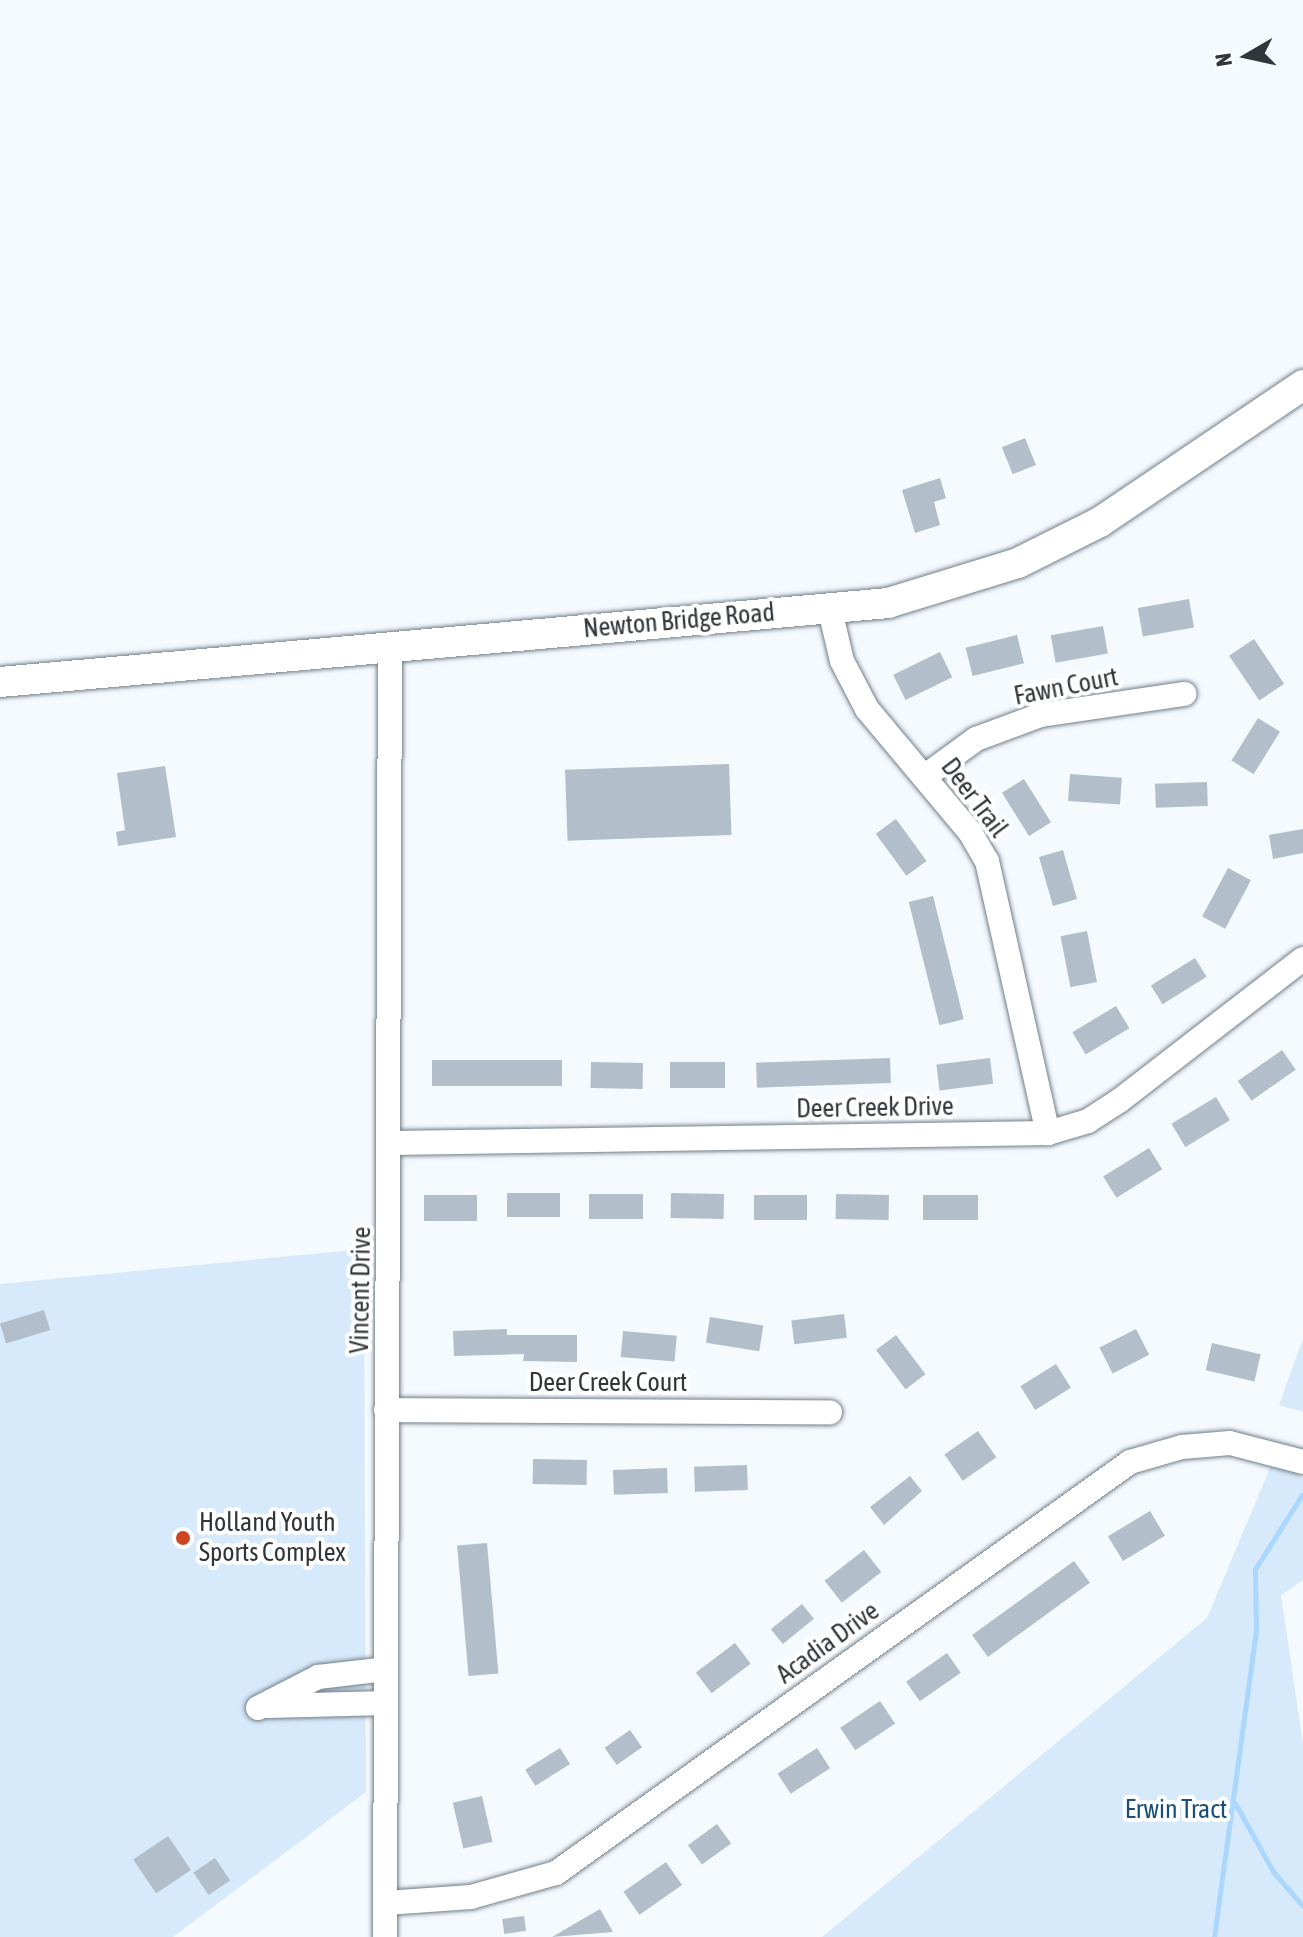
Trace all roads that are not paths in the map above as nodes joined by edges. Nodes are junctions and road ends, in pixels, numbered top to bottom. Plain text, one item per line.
1 (1303, 385) edge
2 (830, 610) junction
3 (390, 645) junction
4 (0, 682) edge
5 (1184, 694) dead end
6 (924, 777) junction
7 (1303, 959) edge
8 (1048, 1133) junction
9 (392, 1143) junction
10 (386, 1410) junction
11 (830, 1412) dead end
12 (1303, 1462) edge
13 (386, 1669) junction
14 (386, 1703) junction
15 (386, 1903) junction
16 (385, 1937) edge

1 - 2 main road, Newton Bridge Road
2 - 3 main road, Newton Bridge Road
2 - 6 street, Deer Trail
3 - 4 main road, Newton Bridge Road
3 - 9 street, Vincent Drive
5 - 6 street, Fawn Court
6 - 8 street, Deer Trail
7 - 8 street, Deer Creek Drive
8 - 9 street, Deer Creek Drive
9 - 10 street, Vincent Drive
10 - 11 street, Deer Creek Court
10 - 13 street, Vincent Drive
12 - 15 street, Acadia Drive
13 - 14 street, Vincent Drive
13 - 14 street
14 - 15 street, Vincent Drive
15 - 16 street, Vincent Drive

